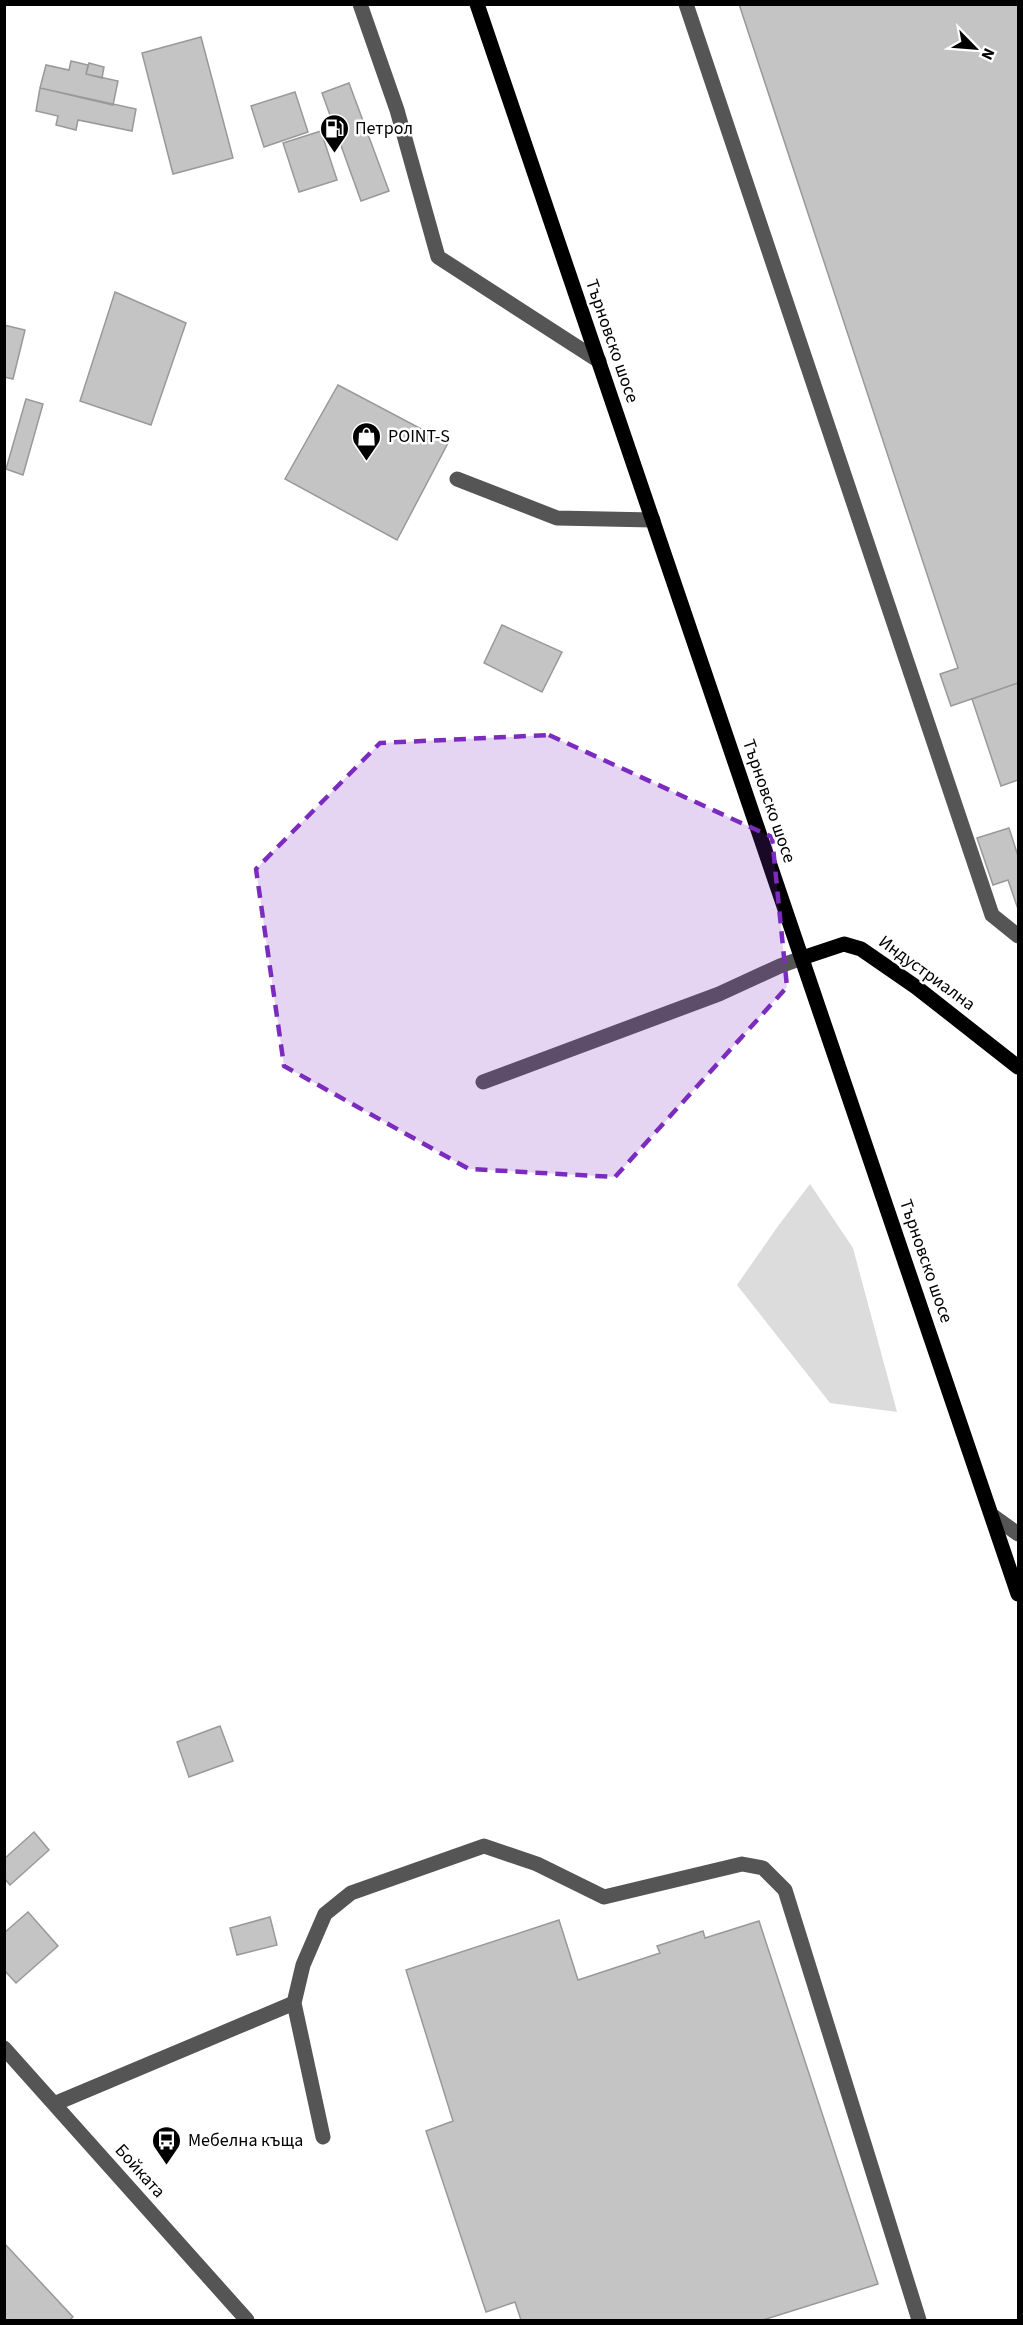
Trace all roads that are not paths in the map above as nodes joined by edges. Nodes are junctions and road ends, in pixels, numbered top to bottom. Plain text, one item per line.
1 (360, 4) edge
2 (479, 4) edge
3 (686, 4) edge
4 (599, 361) junction
5 (457, 479) dead end
6 (653, 520) junction
7 (1018, 936) edge
8 (802, 958) junction
9 (1018, 1067) edge
10 (483, 1082) dead end
11 (993, 1516) junction
12 (1018, 1534) edge
13 (1018, 1594) edge
14 (294, 2002) junction
15 (4, 2048) edge
16 (54, 2104) junction
17 (323, 2137) dead end
18 (247, 2320) edge
19 (919, 2320) edge

1 - 4 street
2 - 4 main road, Търновско шосе
3 - 7 street
4 - 6 main road, Търновско шосе
5 - 6 street
6 - 8 main road, Търновско шосе
8 - 9 main road, Индустриална
8 - 10 street
8 - 11 main road, Търновско шосе
11 - 12 street
11 - 13 main road, Търновско шосе
14 - 16 street
14 - 17 street
14 - 19 street
15 - 16 street, Бойката
16 - 18 street, Бойката

